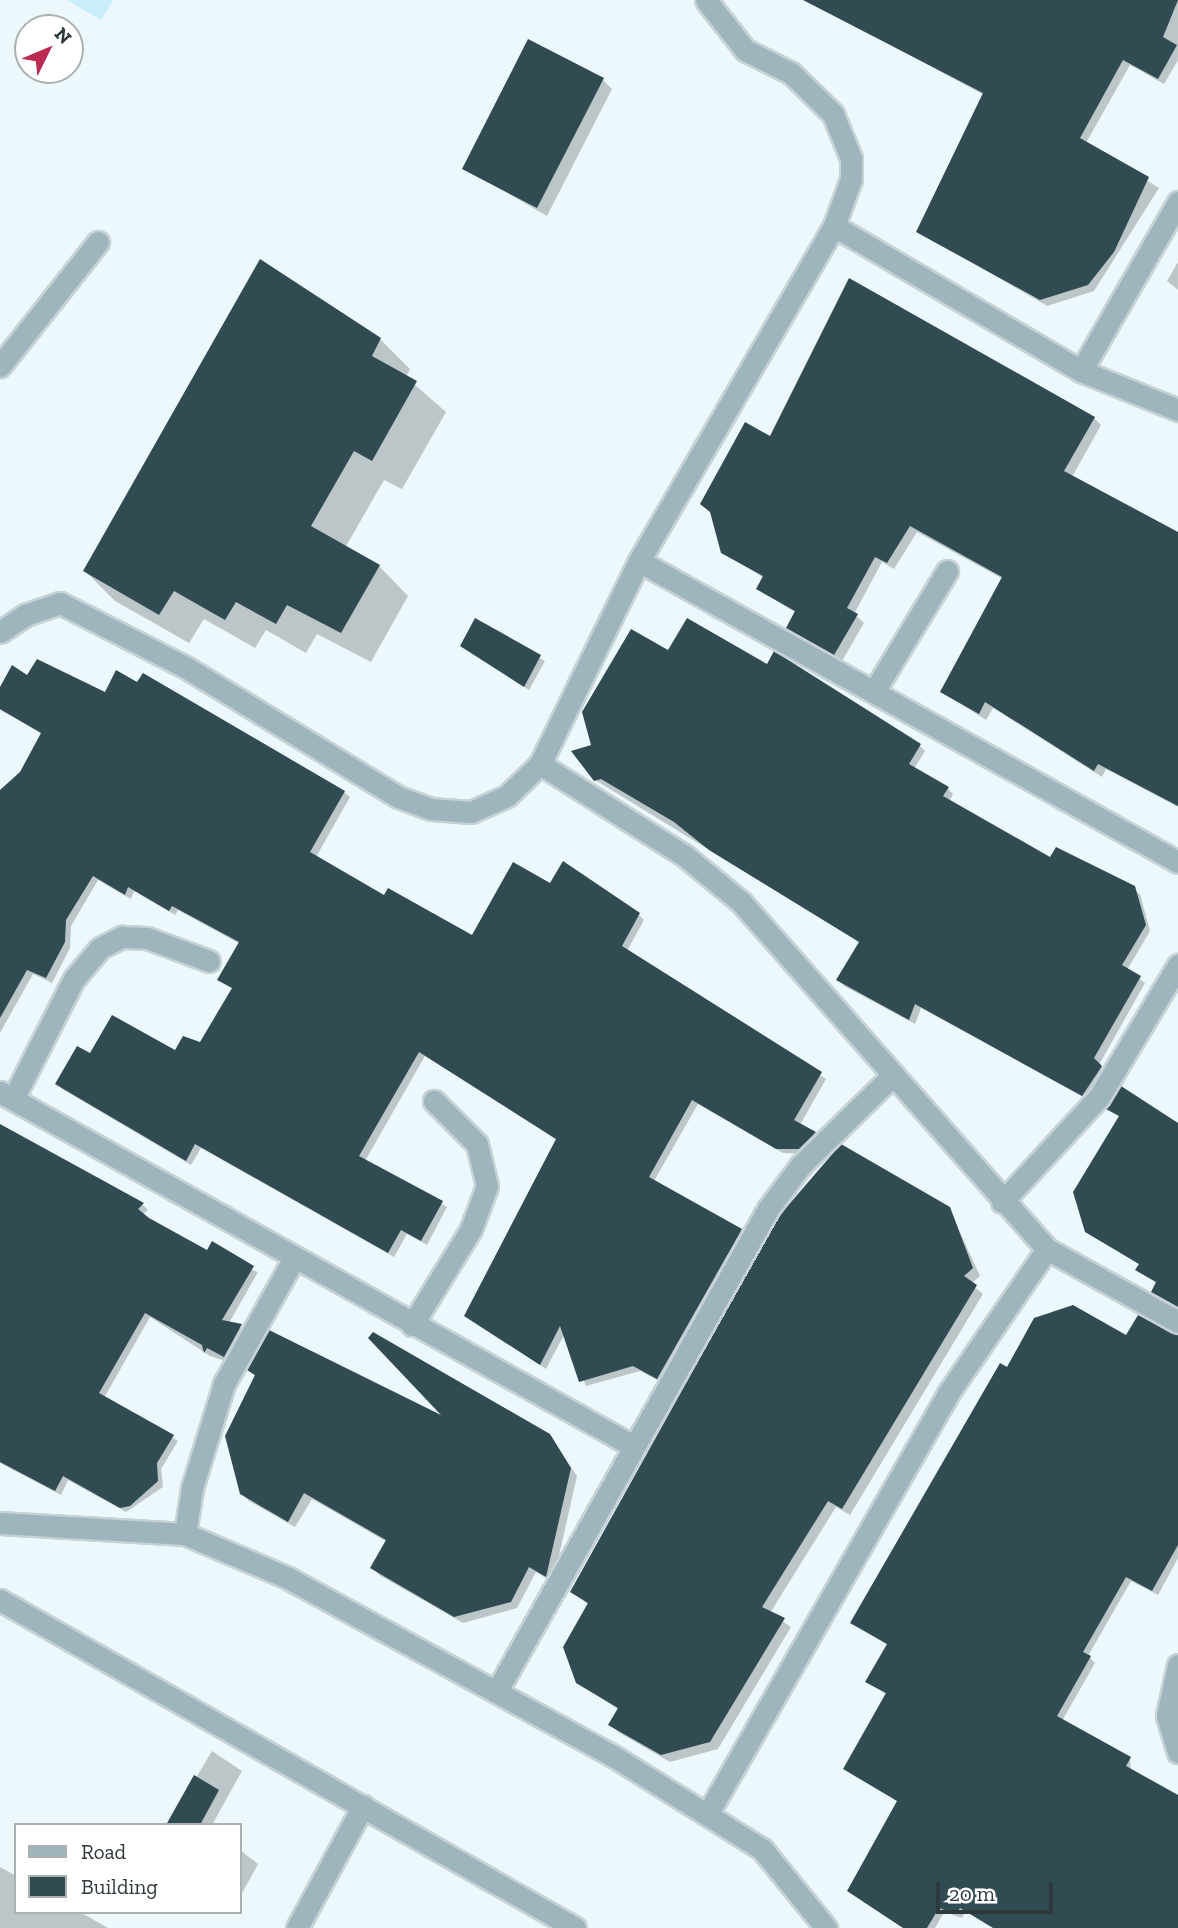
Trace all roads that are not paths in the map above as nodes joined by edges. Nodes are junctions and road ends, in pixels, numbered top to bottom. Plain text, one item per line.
1 (706, 0) edge
2 (1178, 202) edge
3 (834, 226) junction
4 (98, 242) dead end
5 (0, 366) edge
6 (1081, 371) junction
7 (1178, 410) edge
8 (639, 561) junction
9 (947, 571) dead end
10 (0, 632) edge
11 (876, 688) junction
12 (540, 764) junction
13 (1178, 862) edge
14 (209, 961) dead end
15 (1178, 965) edge
16 (892, 1076) junction
17 (7, 1096) edge
18 (434, 1101) dead end
19 (1002, 1202) junction
20 (1047, 1250) junction
21 (293, 1258) junction
22 (1178, 1321) edge
23 (412, 1325) junction
24 (631, 1445) junction
25 (0, 1522) edge
26 (185, 1534) junction
27 (0, 1600) edge
28 (1178, 1665) edge
29 (497, 1691) junction
30 (1178, 1752) edge
31 (363, 1806) junction
32 (708, 1813) junction
33 (568, 1926) edge
34 (297, 1928) edge
35 (825, 1928) edge

1 - 3 street
2 - 6 street
3 - 6 street
3 - 8 street
4 - 5 street
6 - 7 street
8 - 11 street
8 - 12 street
9 - 11 street
10 - 12 street
11 - 13 street
12 - 16 street
14 - 17 street
15 - 19 street
16 - 19 street
16 - 24 street
17 - 21 street
18 - 23 street
19 - 20 street
20 - 22 street
20 - 32 street
21 - 23 street
21 - 26 street
23 - 24 street
24 - 29 street
25 - 26 street
26 - 29 street
27 - 31 street
28 - 30 street
29 - 32 street
31 - 33 street
31 - 34 street
32 - 35 street

